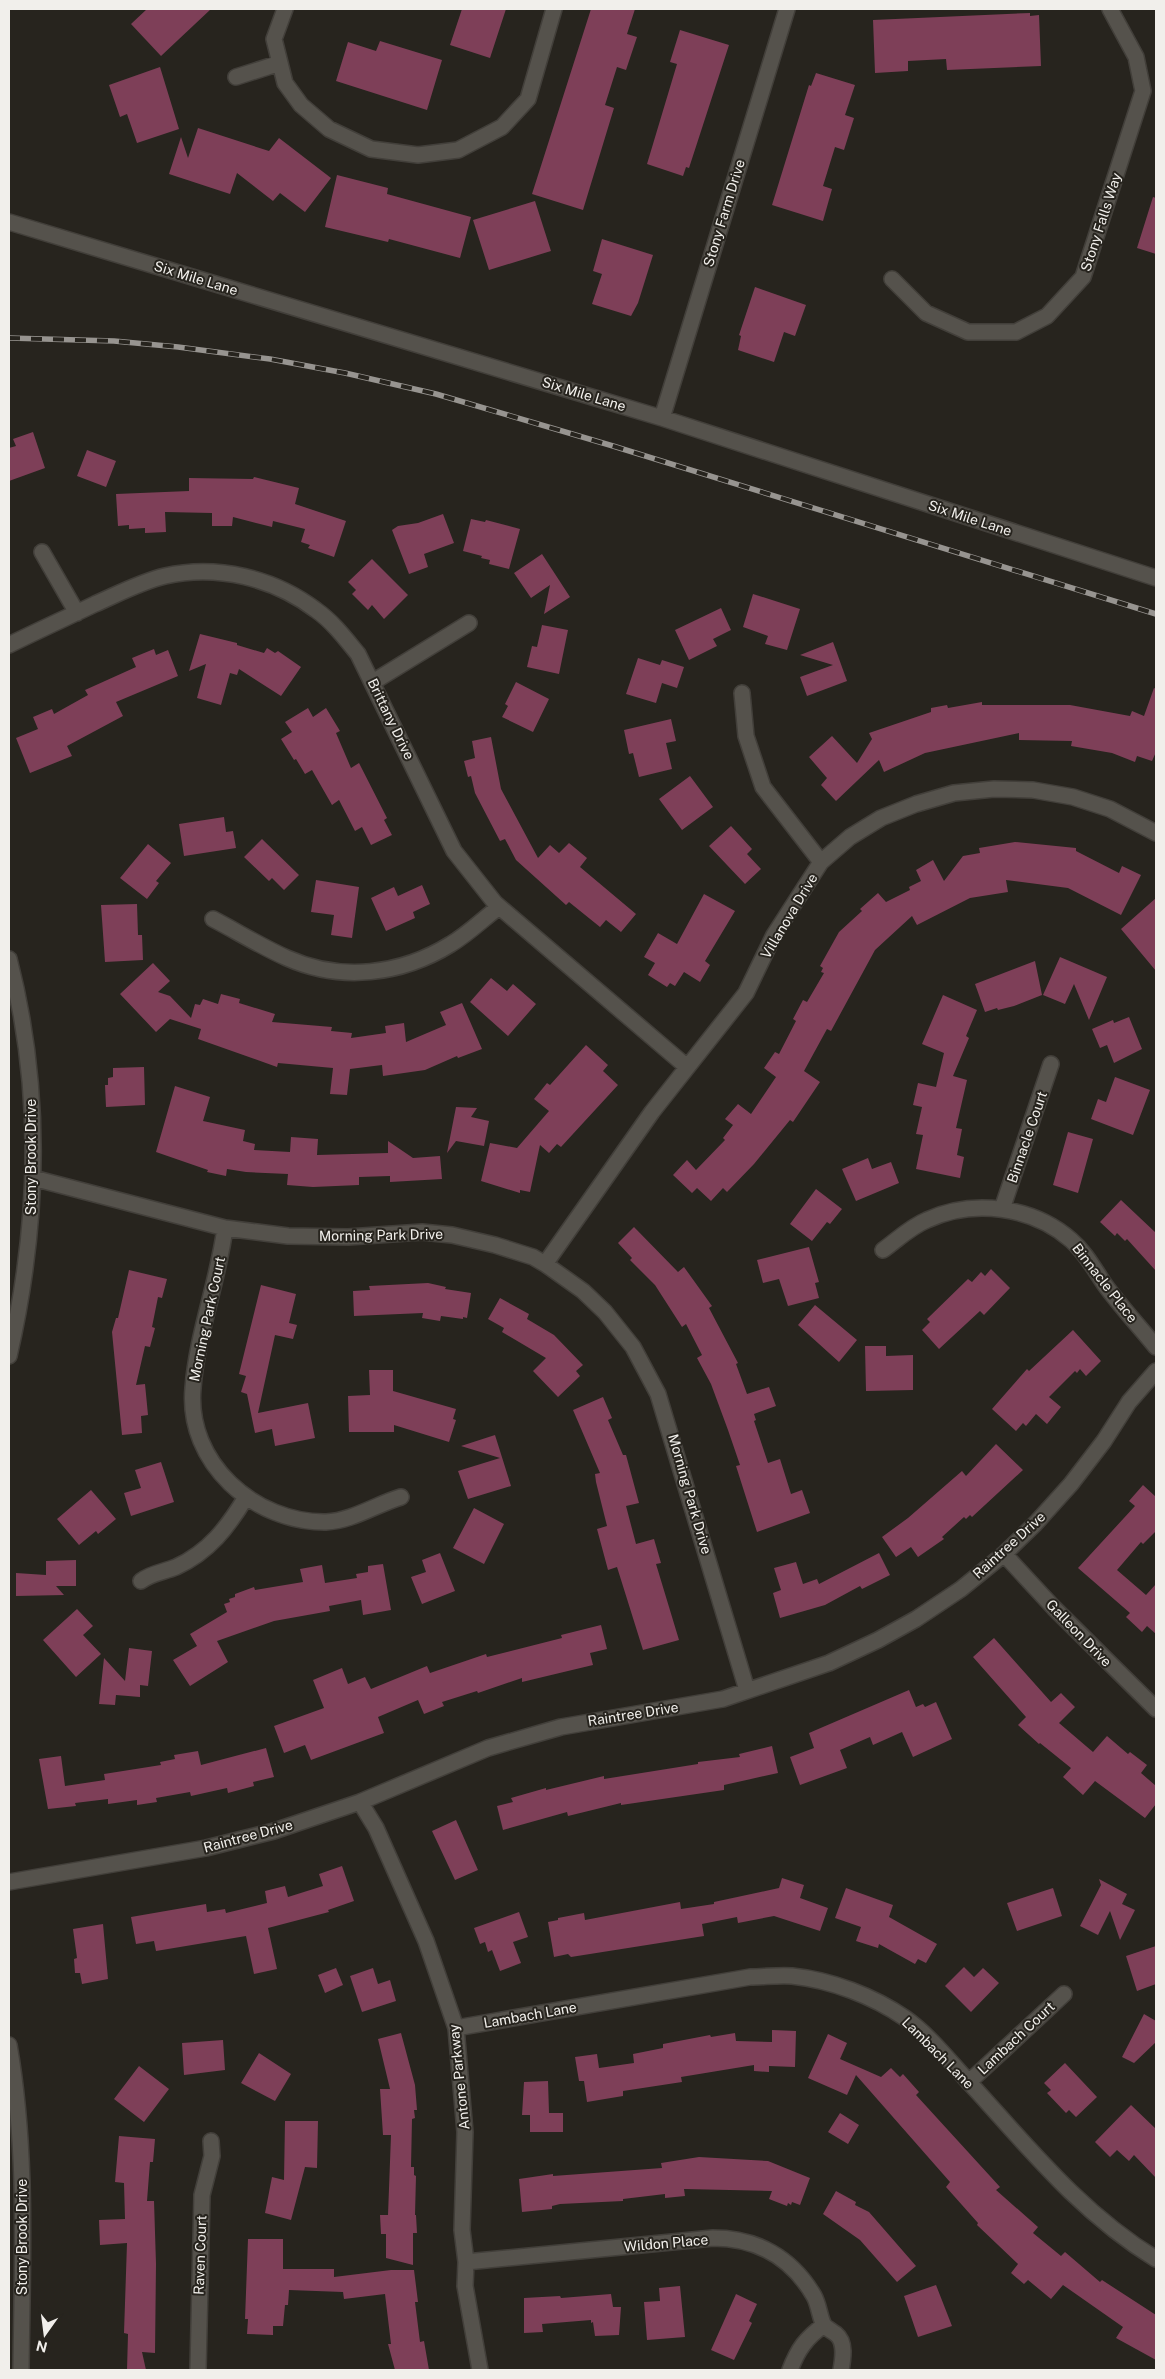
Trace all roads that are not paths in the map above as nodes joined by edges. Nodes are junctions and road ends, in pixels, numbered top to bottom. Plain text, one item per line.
1 (286, 9) edge
2 (554, 9) edge
3 (787, 9) edge
4 (1110, 9) edge
5 (280, 63) junction
6 (236, 77) dead end
7 (9, 222) edge
8 (892, 280) dead end
9 (662, 418) junction
10 (42, 552) dead end
11 (1156, 578) edge
12 (77, 613) junction
13 (469, 623) dead end
14 (9, 645) edge
15 (373, 682) junction
16 (742, 693) dead end
17 (1156, 833) edge
18 (821, 862) junction
19 (499, 907) junction
20 (213, 918) dead end
21 (9, 959) edge
22 (1051, 1064) dead end
23 (687, 1067) junction
24 (33, 1178) junction
25 (1002, 1209) junction
26 (225, 1228) junction
27 (883, 1250) dead end
28 (545, 1264) junction
29 (1156, 1347) edge
30 (9, 1356) edge
31 (1156, 1371) edge
32 (246, 1497) junction
33 (401, 1497) dead end
34 (1004, 1554) junction
35 (141, 1581) dead end
36 (747, 1690) junction
37 (1156, 1709) edge
38 (360, 1802) junction
39 (9, 1882) edge
40 (1064, 1994) dead end
41 (456, 2028) junction
42 (9, 2045) edge
43 (969, 2082) junction
44 (211, 2141) dead end
45 (1156, 2259) edge
46 (466, 2262) junction
47 (824, 2325) junction
48 (21, 2370) edge
49 (198, 2370) edge
50 (480, 2370) edge
51 (790, 2370) edge
52 (841, 2370) edge

1 - 5 street
2 - 5 street
3 - 9 street, Stony Farm Drive
4 - 8 street, Stony Falls Way
5 - 6 street
7 - 9 street, Six Mile Lane
9 - 11 street, Six Mile Lane
10 - 12 street
12 - 14 street, Brittany Drive
12 - 15 street, Brittany Drive
13 - 15 street
15 - 19 street, Brittany Drive
16 - 18 street
17 - 18 street, Villanova Drive
18 - 23 street, Villanova Drive
19 - 20 street
19 - 23 street, Brittany Drive
21 - 24 street, Stony Brook Drive
22 - 25 street, Binnacle Court
23 - 28 street, Villanova Drive
24 - 26 street, Morning Park Drive
24 - 30 street, Stony Brook Drive
25 - 27 street, Binnacle Place
25 - 29 street, Binnacle Place
26 - 28 street, Morning Park Drive
26 - 32 street, Morning Park Court
28 - 36 street, Morning Park Drive
31 - 34 street, Raintree Drive
32 - 33 street, Morning Park Court
32 - 35 street
34 - 36 street, Raintree Drive
34 - 37 street, Galleon Drive
36 - 38 street, Raintree Drive
38 - 39 street, Raintree Drive
38 - 41 street, Antone Parkway
40 - 43 street, Lambach Court
41 - 43 street, Lambach Lane
41 - 46 street, Antone Parkway
42 - 48 street, Stony Brook Drive
43 - 45 street, Lambach Lane
44 - 49 street, Raven Court
46 - 47 street, Wildon Place
46 - 50 street, Antone Parkway
47 - 51 street
47 - 52 street, Wildon Place

